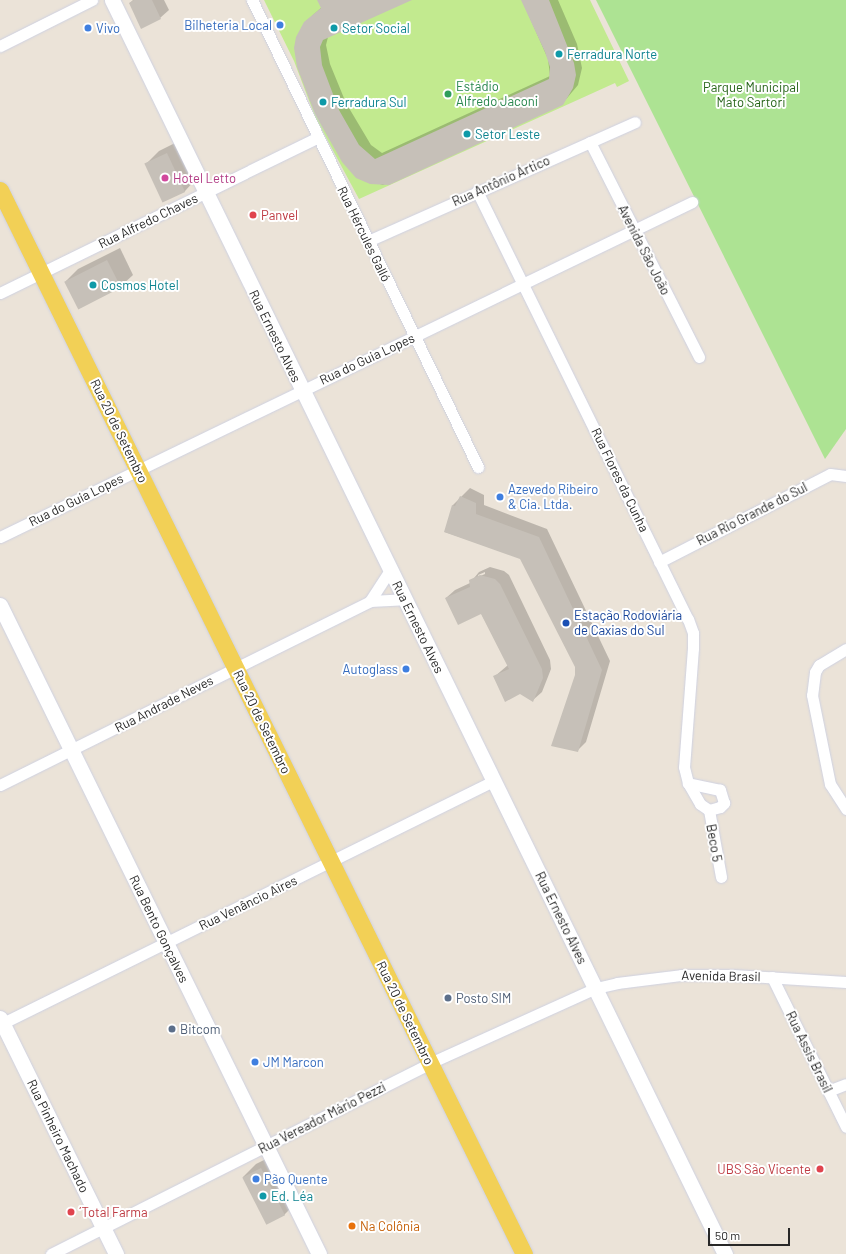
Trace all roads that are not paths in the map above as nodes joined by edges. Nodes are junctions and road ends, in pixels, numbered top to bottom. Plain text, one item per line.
1 (92, 0) edge
2 (112, 0) edge
3 (252, 0) edge
4 (0, 46) edge
5 (635, 122) dead end
6 (317, 138) junction
7 (590, 142) junction
8 (0, 190) edge
9 (206, 192) junction
10 (477, 192) junction
11 (692, 202) dead end
12 (634, 230) junction
13 (368, 241) junction
14 (41, 273) junction
15 (523, 284) junction
16 (0, 293) edge
17 (415, 337) junction
18 (699, 357) dead end
19 (301, 389) junction
20 (478, 467) dead end
21 (138, 469) junction
22 (846, 476) edge
23 (0, 537) edge
24 (659, 562) junction
25 (390, 570) junction
26 (404, 599) junction
27 (370, 601) junction
28 (0, 605) edge
29 (846, 649) edge
30 (236, 668) junction
31 (72, 751) junction
32 (493, 781) junction
33 (688, 783) junction
34 (0, 785) edge
35 (846, 809) edge
36 (709, 810) junction
37 (331, 862) junction
38 (721, 877) dead end
39 (166, 944) junction
40 (772, 977) junction
41 (846, 982) edge
42 (596, 988) junction
43 (1, 1020) edge
44 (430, 1064) junction
45 (846, 1084) edge
46 (828, 1091) junction
47 (846, 1126) edge
48 (266, 1147) junction
49 (104, 1229) junction
50 (51, 1254) edge
51 (116, 1254) edge
52 (319, 1254) edge
53 (524, 1254) edge
54 (724, 1254) edge

1 - 4 street
2 - 9 street, Rua Ernesto Alves
3 - 6 street, Rua Hércules Galló
5 - 7 street, Rua Antônio Ártico
6 - 9 street, Rua Alfredo Chaves
6 - 13 street, Rua Hércules Galló
7 - 10 street, Rua Antônio Ártico
7 - 12 street, Avenida São João
8 - 14 main road, Rua 20 de Setembro
9 - 14 street, Rua Alfredo Chaves
9 - 19 street, Rua Ernesto Alves
10 - 13 street, Rua Antônio Ártico
10 - 15 street, Rua Flores da Cunha
11 - 12 street, Rua do Guia Lopes
12 - 15 street, Rua do Guia Lopes
12 - 18 street, Avenida São João
13 - 17 street, Rua Hércules Galló
14 - 16 street, Rua Alfredo Chaves
14 - 21 main road, Rua 20 de Setembro
15 - 17 street, Rua do Guia Lopes
15 - 24 street, Rua Flores da Cunha
17 - 19 street, Rua do Guia Lopes
17 - 20 street, Rua Hércules Galló
19 - 21 street, Rua do Guia Lopes
19 - 25 street, Rua Ernesto Alves
21 - 23 street, Rua do Guia Lopes
21 - 30 main road, Rua 20 de Setembro
22 - 24 street, Rua Rio Grande do Sul
24 - 33 street, Rua Flores da Cunha
25 - 26 street, Rua Ernesto Alves
25 - 27 street
26 - 27 street, Rua Andrade Neves
26 - 32 street, Rua Ernesto Alves
27 - 30 street, Rua Andrade Neves
28 - 31 street, Rua Bento Gonçalves
29 - 35 street
30 - 31 street, Rua Andrade Neves
30 - 37 main road, Rua 20 de Setembro
31 - 34 street, Rua Andrade Neves
31 - 39 street, Rua Bento Gonçalves
32 - 37 street, Rua Venâncio Aires
32 - 42 street, Rua Ernesto Alves
33 - 36 street, Rua Flores da Cunha
33 - 36 street
36 - 38 street, Beco 5
37 - 39 street, Rua Venâncio Aires
37 - 44 main road, Rua 20 de Setembro
39 - 43 street, Rua Venâncio Aires
39 - 48 street, Rua Bento Gonçalves
40 - 41 street, Avenida Brasil
40 - 42 street, Avenida Brasil
40 - 46 street, Rua Assis Brasil
42 - 44 street, Rua Vereador Mário Pezzi
42 - 54 street, Rua Ernesto Alves
43 - 49 street, Rua Pinheiro Machado
44 - 48 street, Rua Vereador Mário Pezzi
44 - 53 main road, Rua 20 de Setembro
45 - 46 street
46 - 47 street, Rua Assis Brasil
48 - 49 street, Rua Vereador Mário Pezzi
48 - 52 street, Rua Bento Gonçalves
49 - 50 street, Rua Vereador Mário Pezzi
49 - 51 street, Rua Pinheiro Machado

